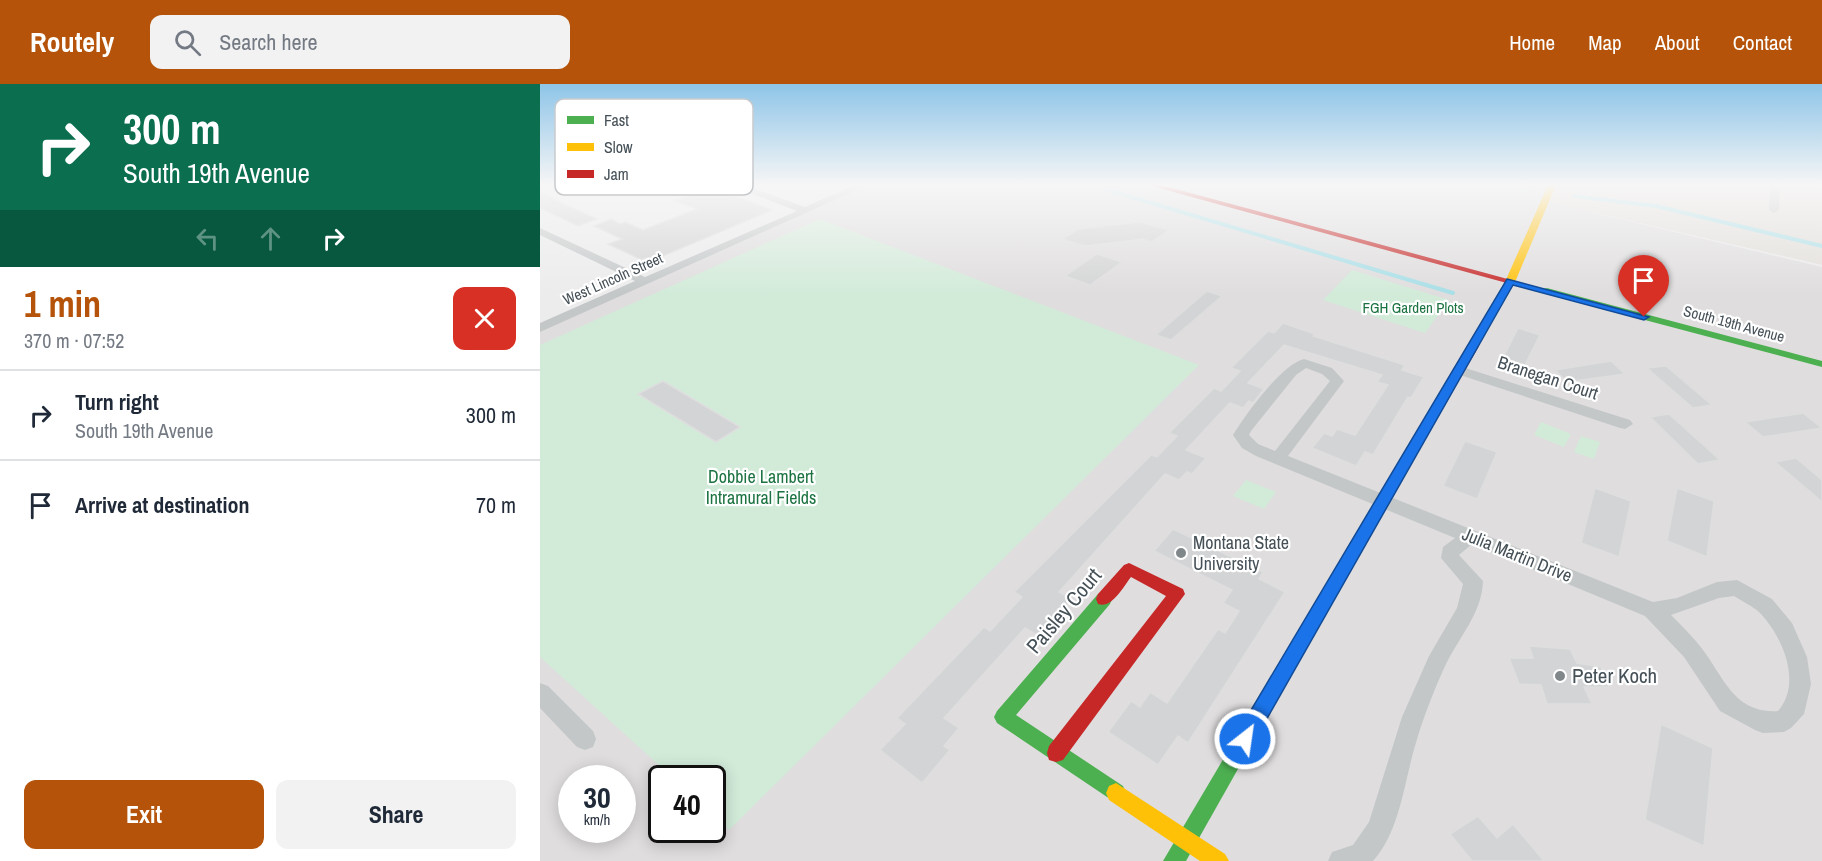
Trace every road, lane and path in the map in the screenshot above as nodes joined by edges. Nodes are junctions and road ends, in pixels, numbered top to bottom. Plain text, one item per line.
1 (779, 221) edge
2 (1286, 221) edge
3 (1536, 221) edge
4 (540, 231) edge
5 (644, 281) junction
6 (1510, 282) junction
7 (540, 328) edge
8 (1822, 364) edge
9 (1459, 370) junction
10 (1625, 424) dead end
11 (1278, 458) junction
12 (1383, 500) junction
13 (1470, 536) junction
14 (1652, 610) junction
15 (540, 693) edge
16 (585, 739) dead end
17 (1056, 753) junction
18 (1187, 839) junction
19 (1174, 861) edge
20 (1218, 861) edge
21 (1341, 861) edge

1 - 5 street, West Lincoln Street
2 - 6 street, South 19th Avenue
3 - 6 street
4 - 5 street
5 - 7 street, West Lincoln Street
6 - 8 street, South 19th Avenue
6 - 9 street
9 - 10 street, Branegan Court
9 - 12 street
11 - 11 street
11 - 12 street
12 - 13 street, Julia Martin Drive
12 - 18 street
13 - 14 street, Julia Martin Drive
13 - 21 street
14 - 14 street, Julia Martin Drive
15 - 16 street
17 - 17 street, Paisley Court
17 - 18 street, Paisley Court
18 - 19 street
18 - 20 street

